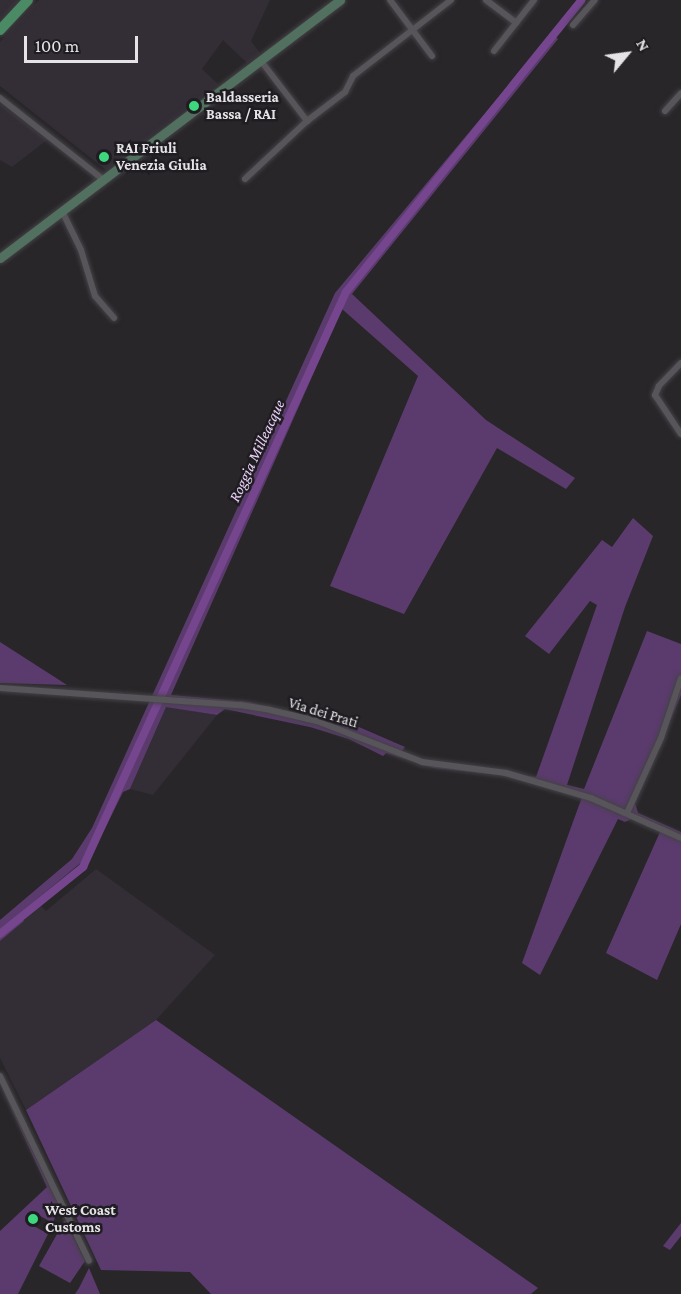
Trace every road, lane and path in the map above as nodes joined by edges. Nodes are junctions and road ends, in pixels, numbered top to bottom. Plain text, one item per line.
1 (28, 0) edge
2 (340, 0) edge
3 (390, 0) edge
4 (451, 0) edge
5 (486, 0) edge
6 (534, 0) edge
7 (595, 0) edge
8 (516, 23) junction
9 (573, 25) dead end
10 (0, 30) edge
11 (412, 30) junction
12 (494, 51) dead end
13 (432, 56) dead end
14 (261, 61) junction
15 (681, 93) edge
16 (0, 98) edge
17 (665, 111) dead end
18 (307, 121) junction
19 (245, 179) dead end
20 (104, 180) junction
21 (62, 211) junction
22 (0, 258) edge
23 (114, 318) dead end
24 (681, 363) edge
25 (681, 434) edge
26 (681, 678) edge
27 (0, 688) edge
28 (627, 813) junction
29 (681, 838) edge
30 (0, 1076) edge
31 (90, 1261) dead end

1 - 10 main road
2 - 14 street
3 - 11 street
4 - 11 street
5 - 8 street
6 - 8 street
7 - 9 street
8 - 12 street
11 - 13 street
11 - 18 street
14 - 18 street
14 - 20 street
15 - 17 street
16 - 20 street
18 - 19 street
20 - 21 street
21 - 22 street
21 - 23 street
24 - 25 street
26 - 28 street
27 - 28 street, Via dei Prati
28 - 29 street, Via dei Prati
30 - 31 street

